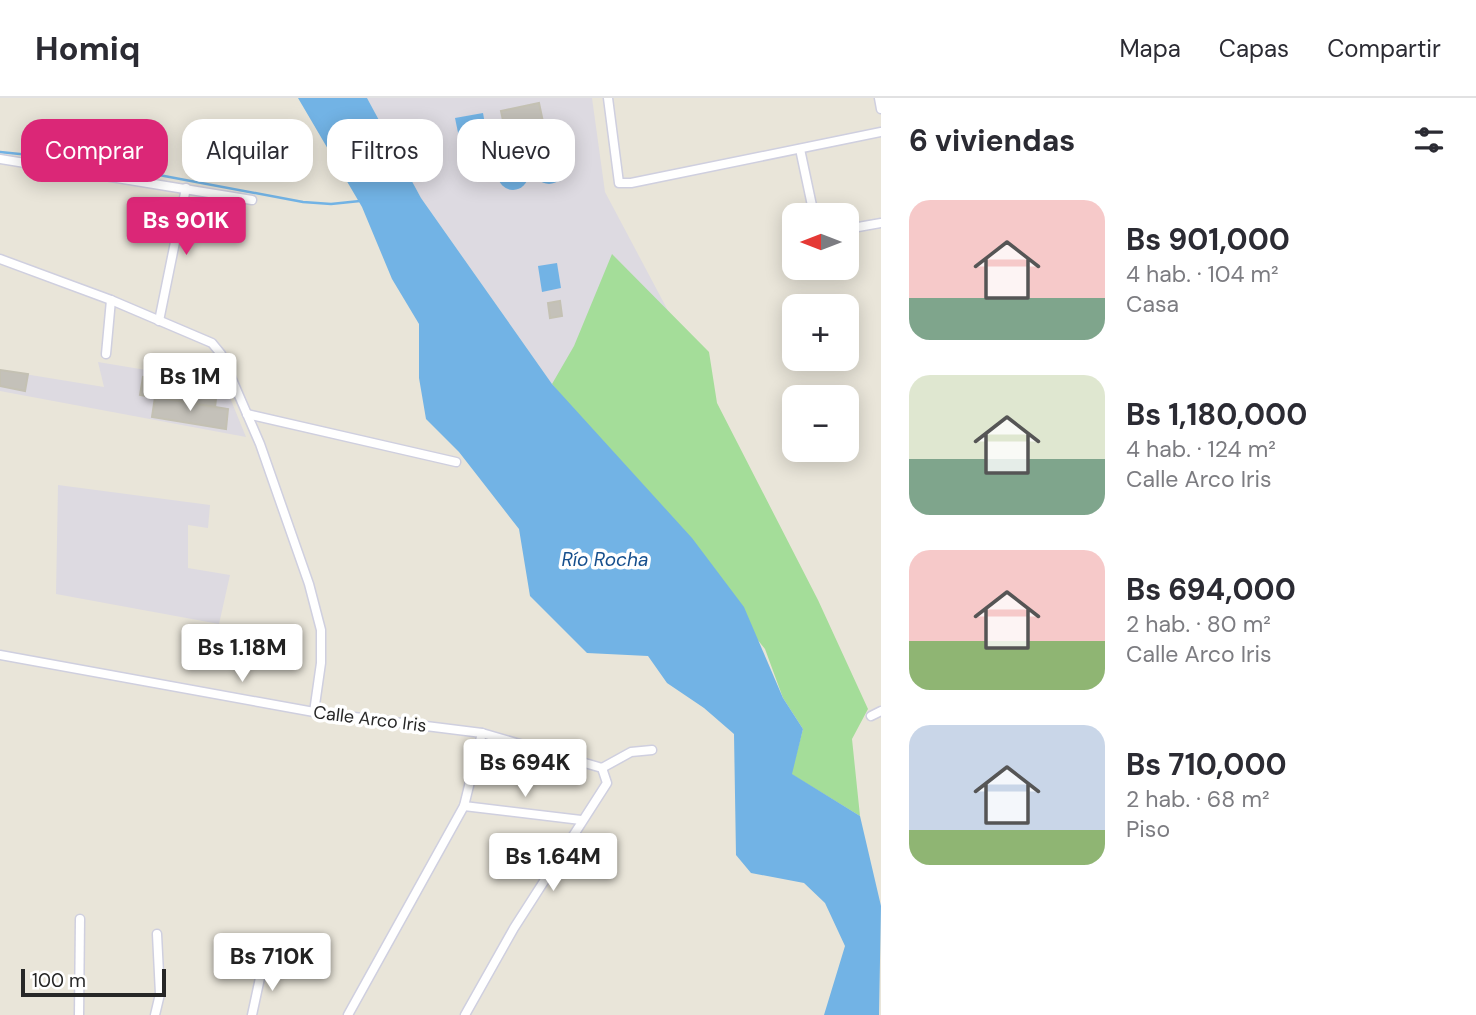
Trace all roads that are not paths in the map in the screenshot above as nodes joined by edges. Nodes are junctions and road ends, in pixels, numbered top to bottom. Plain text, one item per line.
1 (608, 98) edge
2 (879, 98) edge
3 (881, 109) edge
4 (881, 132) edge
5 (800, 149) junction
6 (0, 159) edge
7 (186, 188) junction
8 (252, 200) dead end
9 (811, 203) edge
10 (881, 223) edge
11 (859, 227) edge
12 (0, 259) edge
13 (111, 300) junction
14 (159, 321) junction
15 (106, 354) dead end
16 (247, 414) junction
17 (456, 462) dead end
18 (0, 654) edge
19 (881, 711) edge
20 (314, 712) junction
21 (871, 716) dead end
22 (482, 733) junction
23 (652, 750) dead end
24 (602, 768) junction
25 (464, 806) junction
26 (581, 820) junction
27 (80, 919) dead end
28 (157, 934) dead end
29 (263, 964) dead end
30 (79, 1015) edge
31 (155, 1015) edge
32 (252, 1015) edge
33 (348, 1015) edge
34 (465, 1015) edge

1 - 5 street
2 - 3 street
4 - 5 street
5 - 9 street
6 - 7 street
7 - 8 street
7 - 14 street
10 - 11 street
12 - 13 street
13 - 14 street
13 - 15 street
14 - 16 street
16 - 17 street
16 - 20 street
18 - 20 street, Calle Arco Iris
19 - 21 street
20 - 22 street, Calle Arco Iris
22 - 24 street, Calle Arco Iris
22 - 25 street
23 - 24 street
24 - 26 street
25 - 26 street
25 - 33 street
26 - 34 street
27 - 30 street
28 - 31 street
29 - 32 street

